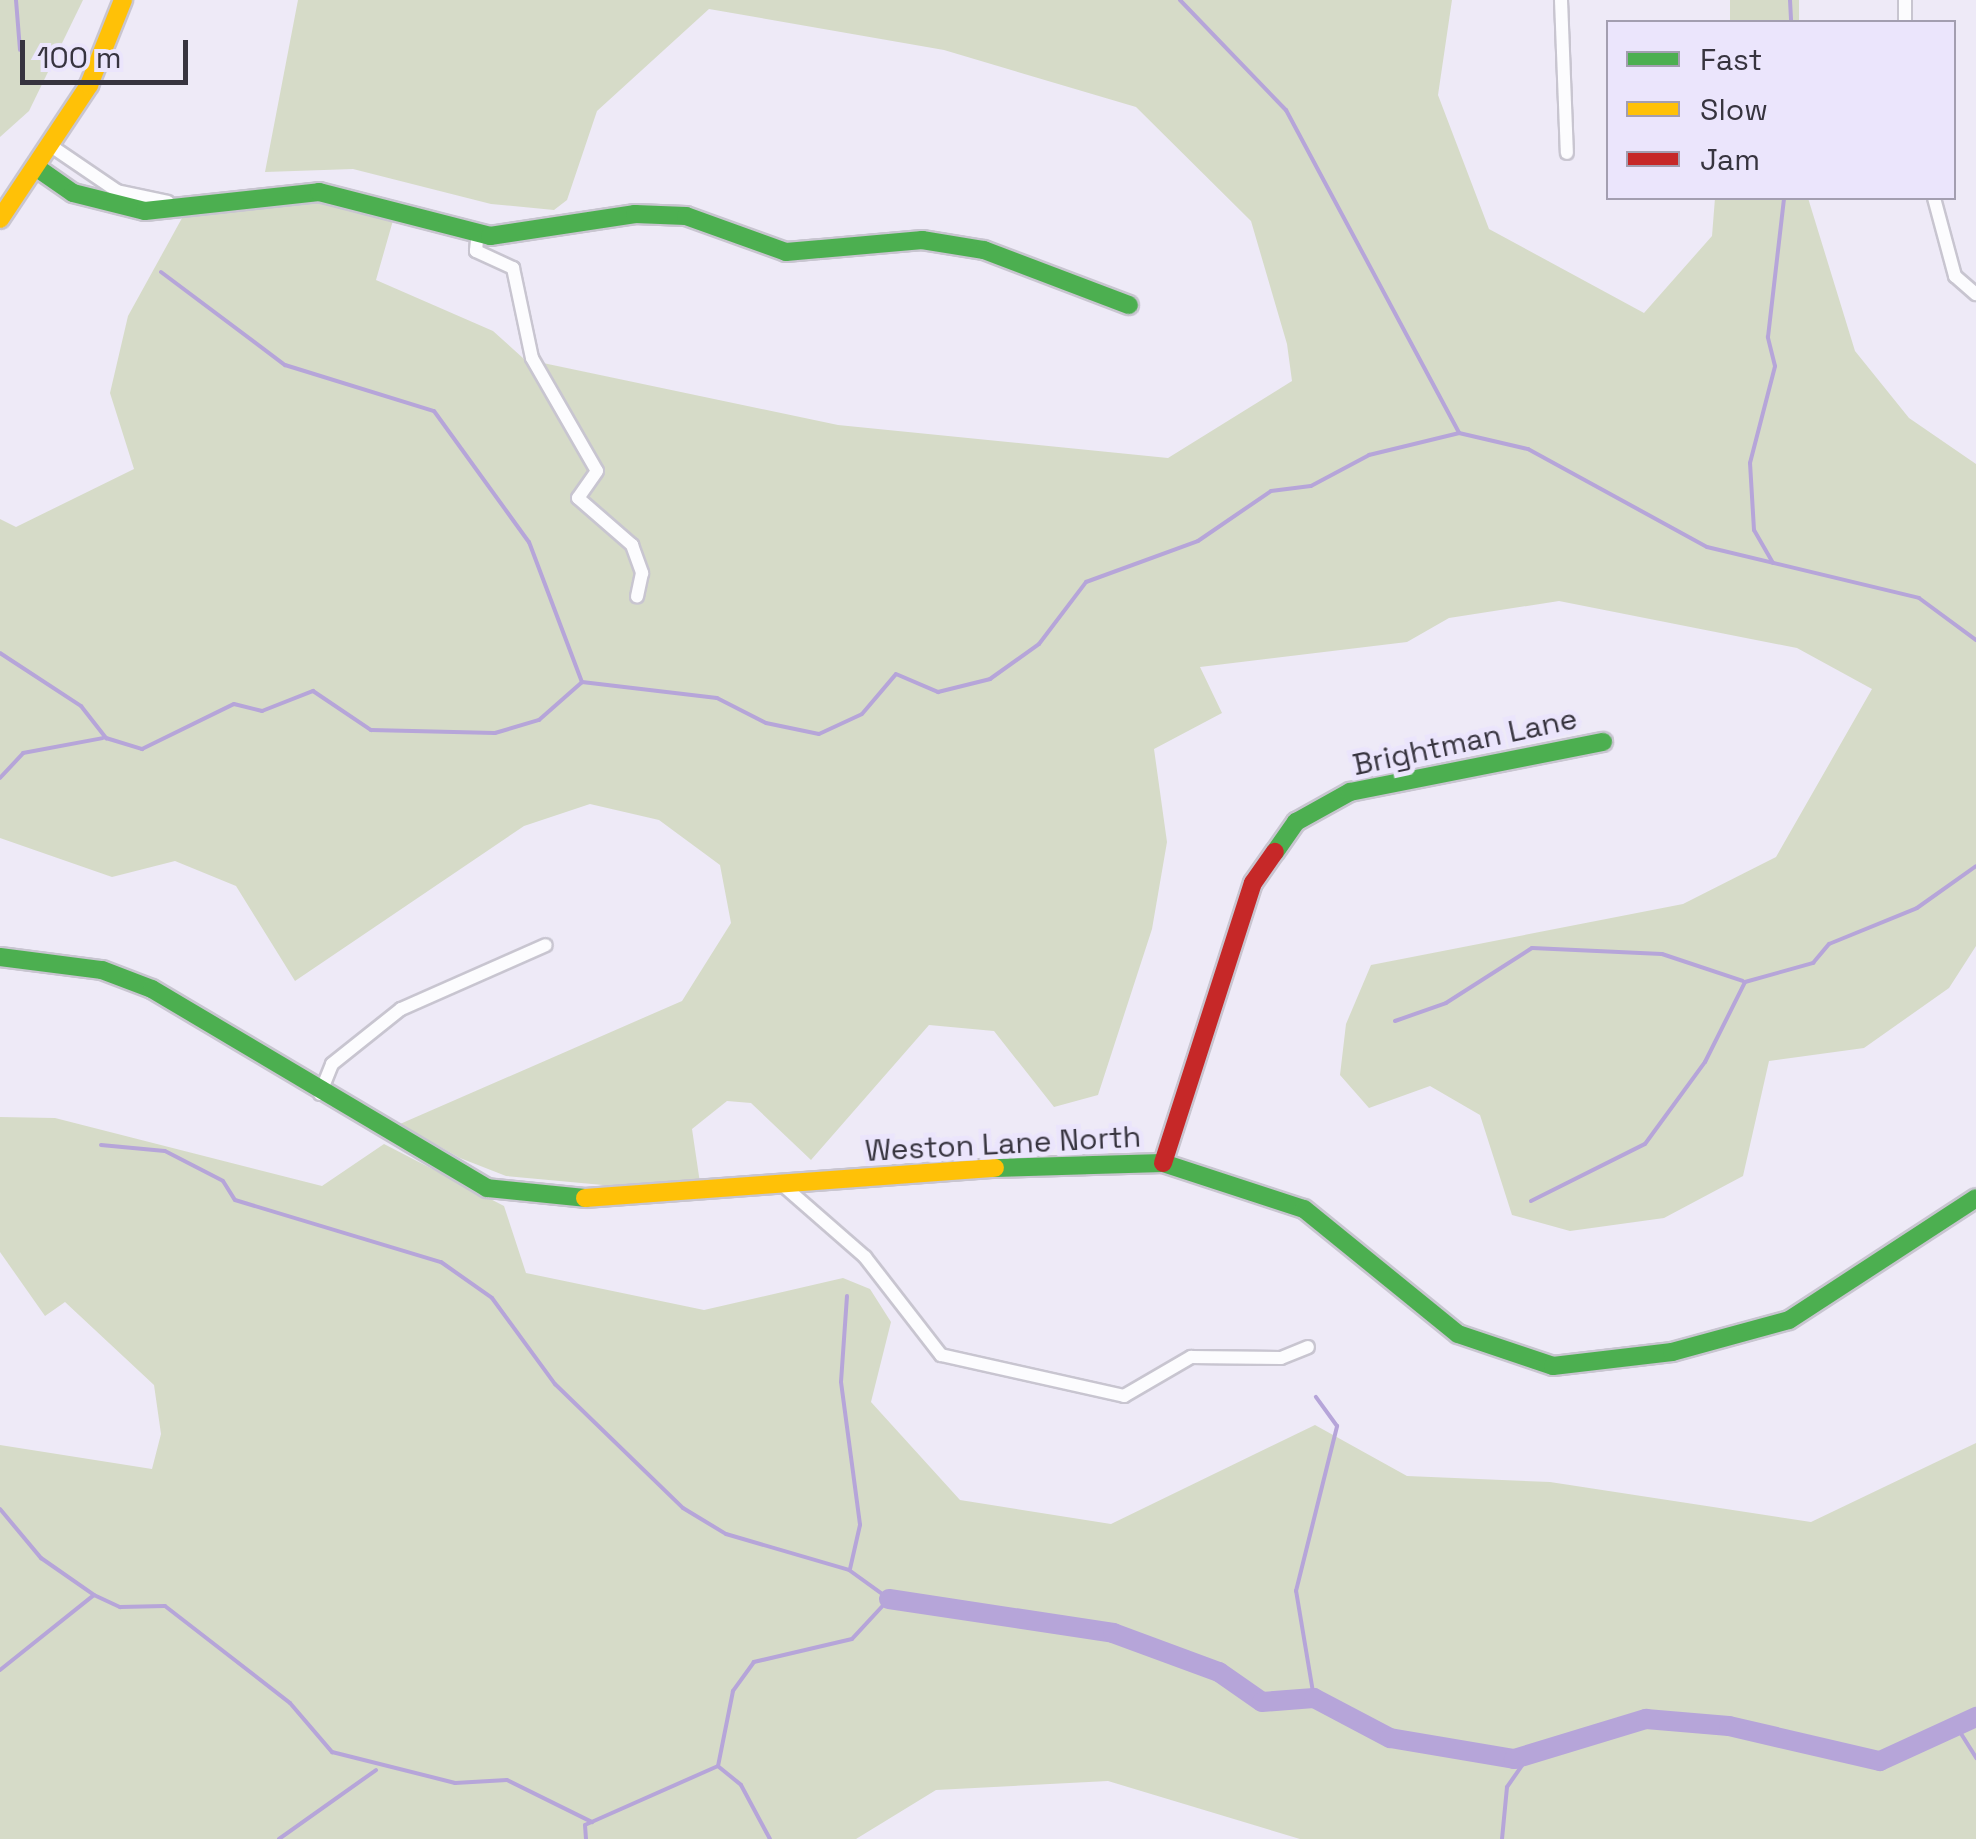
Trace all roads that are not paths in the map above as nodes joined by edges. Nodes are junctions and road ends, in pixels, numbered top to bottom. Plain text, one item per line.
1 (123, 0) edge
2 (1561, 0) edge
3 (54, 148) junction
4 (1567, 153) dead end
5 (40, 170) junction
6 (1935, 200) edge
7 (168, 202) junction
8 (0, 219) edge
9 (478, 231) junction
10 (1976, 294) edge
11 (1129, 305) dead end
12 (636, 596) dead end
13 (1603, 742) dead end
14 (546, 946) dead end
15 (0, 956) edge
16 (320, 1094) junction
17 (1163, 1163) junction
18 (786, 1188) junction
19 (1976, 1198) edge
20 (1308, 1346) dead end

1 - 3 street
2 - 4 street
3 - 5 street
3 - 7 street
5 - 7 street
5 - 8 street
6 - 10 street
7 - 9 street
9 - 11 street
9 - 12 street
13 - 17 street, Brightman Lane
14 - 16 street
15 - 16 street, Weston Lane North
16 - 18 street, Weston Lane North
17 - 18 street, Weston Lane North
17 - 19 street, Weston Lane North
18 - 20 street

